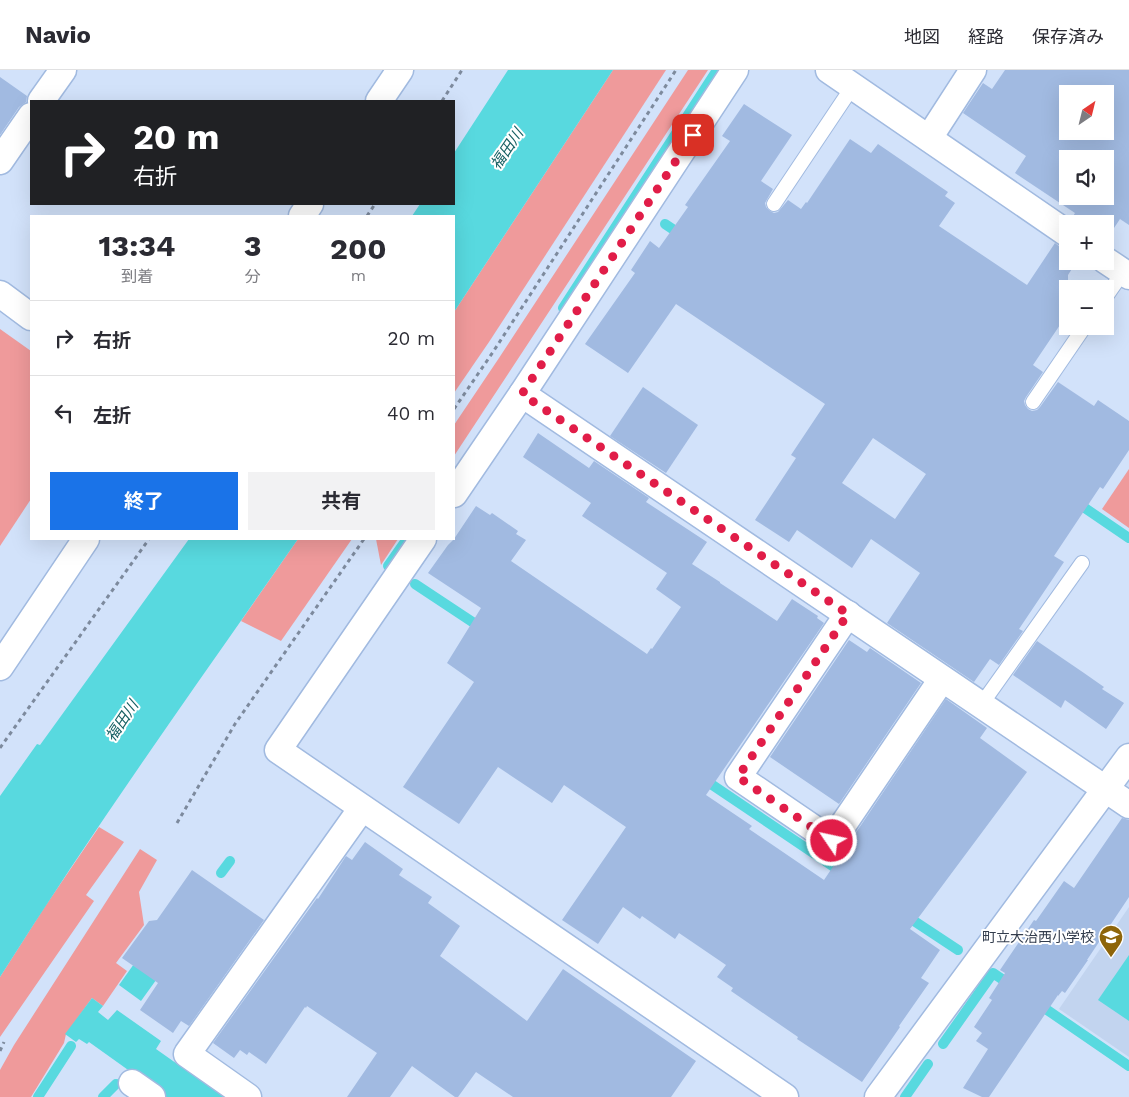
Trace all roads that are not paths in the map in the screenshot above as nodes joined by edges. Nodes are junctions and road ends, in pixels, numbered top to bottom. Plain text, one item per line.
1 (63, 70) edge
2 (400, 70) edge
3 (735, 70) edge
4 (829, 70) edge
5 (973, 70) edge
6 (853, 86) junction
7 (42, 100) edge
8 (380, 100) edge
9 (30, 117) edge
10 (928, 138) junction
11 (0, 161) edge
12 (774, 204) dead end
13 (1059, 228) edge
14 (0, 294) edge
15 (30, 316) edge
16 (1079, 335) edge
17 (522, 394) junction
18 (1033, 402) dead end
19 (455, 493) edge
20 (85, 540) edge
21 (422, 540) edge
22 (1082, 563) dead end
23 (848, 614) junction
24 (0, 667) edge
25 (942, 679) junction
26 (981, 705) junction
27 (1129, 757) edge
28 (1106, 789) junction
29 (1129, 805) edge
30 (362, 808) junction
31 (248, 1097) edge
32 (785, 1097) edge
33 (878, 1097) edge

1 - 7 street
2 - 8 street
3 - 17 street
4 - 6 street
5 - 10 street
6 - 10 street
6 - 12 lane
9 - 11 street
10 - 13 street
14 - 15 street
16 - 18 lane
17 - 19 street
17 - 23 street
20 - 24 street
21 - 30 street
22 - 26 lane
23 - 25 street
23 - 25 street
25 - 26 street
26 - 28 street
27 - 28 street
28 - 29 street
28 - 33 street
30 - 31 street
30 - 32 street

